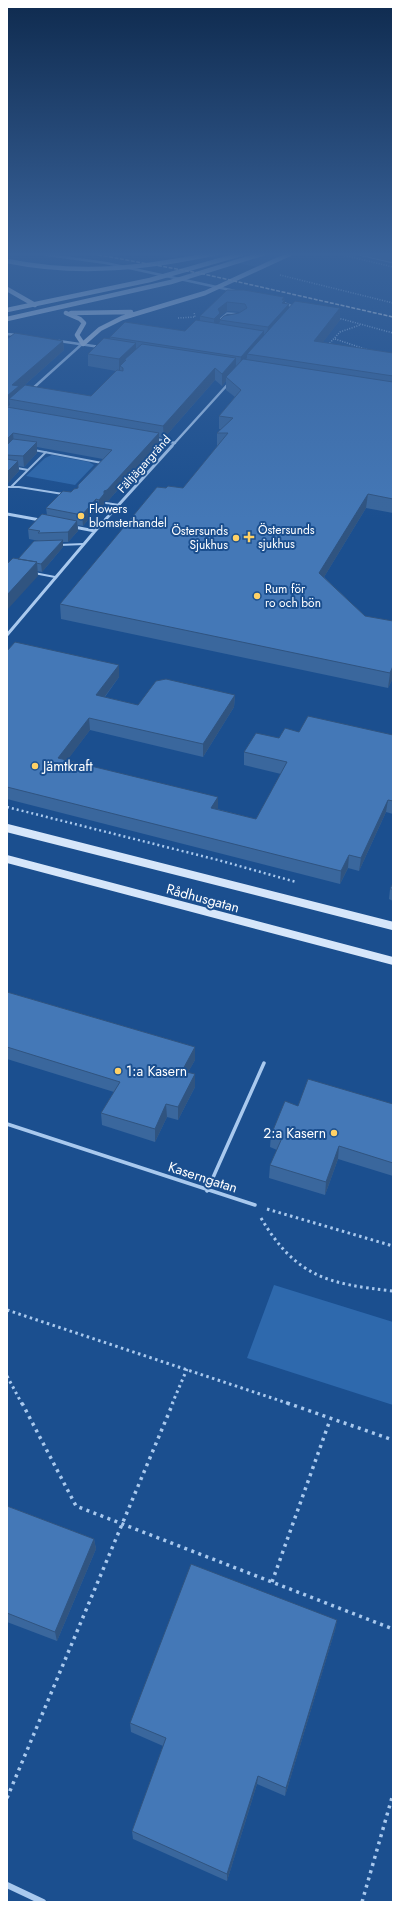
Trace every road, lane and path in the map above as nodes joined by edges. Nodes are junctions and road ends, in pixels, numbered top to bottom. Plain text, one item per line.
1 (61, 341) edge
2 (80, 341) edge
3 (85, 341) edge
4 (333, 341) edge
5 (341, 341) edge
6 (82, 344) junction
7 (102, 347) edge
8 (325, 349) edge
9 (371, 351) edge
10 (231, 380) edge
11 (29, 392) edge
12 (152, 439) edge
13 (175, 443) junction
14 (33, 450) edge
15 (46, 452) junction
16 (14, 468) edge
17 (97, 468) edge
18 (28, 470) junction
19 (7, 487) edge
20 (11, 487) junction
21 (64, 494) edge
22 (106, 502) edge
23 (119, 505) junction
24 (7, 514) edge
25 (44, 521) edge
26 (73, 527) edge
27 (95, 531) junction
28 (84, 544) junction
29 (55, 545) edge
30 (28, 572) edge
31 (55, 577) junction
32 (7, 635) edge
33 (7, 808) edge
34 (7, 828) edge
35 (7, 859) edge
36 (297, 883) dead end
37 (393, 926) edge
38 (393, 961) edge
39 (264, 1062) dead end
40 (7, 1124) edge
41 (207, 1190) junction
42 (255, 1205) junction
43 (393, 1246) edge
44 (393, 1291) edge
45 (7, 1310) edge
46 (187, 1369) junction
47 (7, 1376) edge
48 (330, 1420) junction
49 (393, 1440) edge
50 (121, 1523) junction
51 (272, 1582) junction
52 (393, 1628) edge
53 (393, 1794) edge
54 (7, 1798) edge
55 (7, 1885) edge
56 (43, 1902) edge
57 (362, 1902) edge

1 - 6 street
2 - 6 main road
3 - 6 main road
4 - 8 path
5 - 9 path
6 - 7 street
6 - 11 street
10 - 13 street, Fältjägargränd
12 - 13 street
13 - 23 street, Fältjägargränd
14 - 15 lane
15 - 17 lane
15 - 18 lane
16 - 18 lane
18 - 20 lane
19 - 20 lane
20 - 21 lane
22 - 23 lane
23 - 27 street, Fältjägargränd
24 - 25 street
26 - 27 street
27 - 28 street, Fältjägargränd
28 - 29 lane
28 - 31 street, Fältjägargränd
30 - 31 lane
31 - 32 street, Fältjägargränd
33 - 36 path
34 - 37 main road, Rådhusgatan
35 - 38 main road, Rådhusgatan
39 - 41 lane
40 - 41 lane, Kaserngatan
41 - 42 lane, Kaserngatan
42 - 43 path
42 - 44 path
45 - 46 path
46 - 48 path
46 - 50 path
47 - 50 path
48 - 49 path
48 - 51 path
50 - 51 path
50 - 54 path
51 - 52 path
53 - 57 path
55 - 56 street

